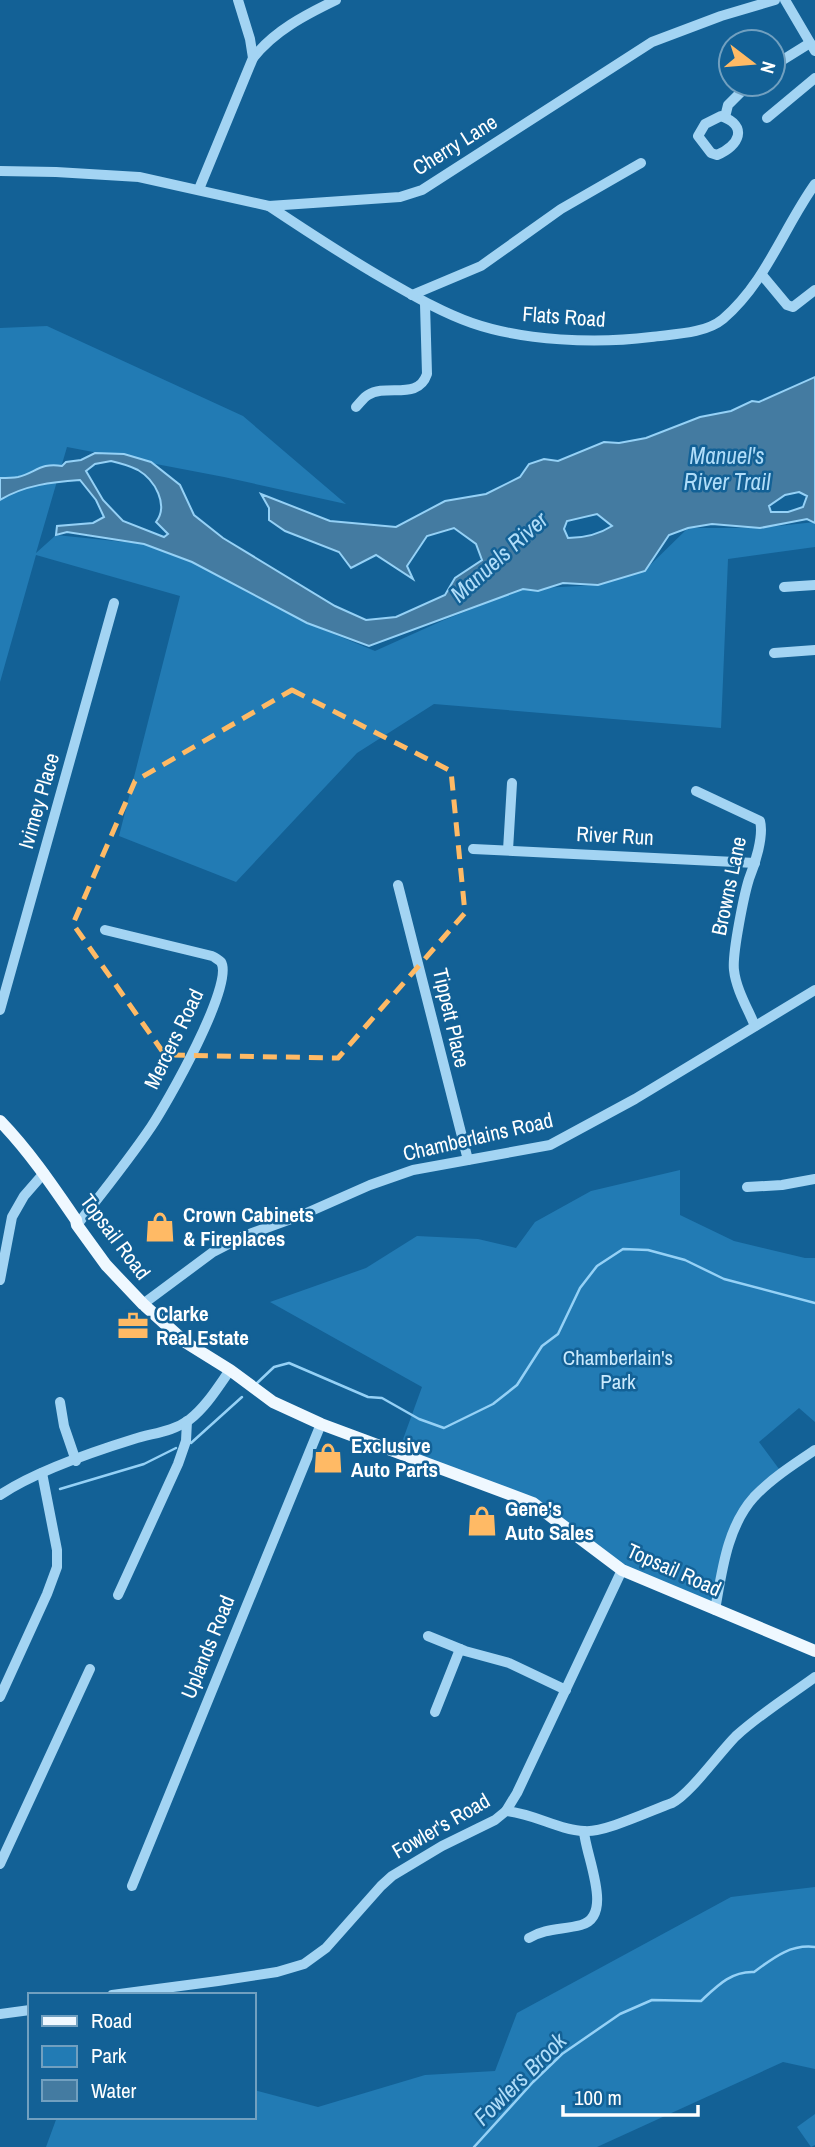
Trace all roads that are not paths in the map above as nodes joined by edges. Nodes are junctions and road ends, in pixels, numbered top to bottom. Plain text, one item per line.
1 (238, 0) edge
2 (335, 0) edge
3 (775, 0) edge
4 (785, 0) edge
5 (813, 47) edge
6 (253, 58) junction
7 (787, 59) edge
8 (815, 78) edge
9 (735, 98) edge
10 (725, 117) dead end
11 (767, 118) dead end
12 (641, 163) dead end
13 (0, 171) edge
14 (815, 184) edge
15 (199, 190) junction
16 (269, 206) junction
17 (762, 275) junction
18 (815, 290) edge
19 (412, 295) junction
20 (425, 304) junction
21 (356, 407) dead end
22 (815, 585) edge
23 (784, 587) dead end
24 (114, 603) dead end
25 (815, 650) edge
26 (774, 653) dead end
27 (512, 783) dead end
28 (696, 791) dead end
29 (473, 849) dead end
30 (508, 850) junction
31 (755, 863) junction
32 (398, 885) dead end
33 (105, 930) dead end
34 (815, 990) edge
35 (0, 1010) edge
36 (755, 1026) junction
37 (0, 1121) edge
38 (468, 1160) junction
39 (44, 1173) junction
40 (815, 1179) edge
41 (747, 1187) dead end
42 (77, 1226) junction
43 (0, 1280) edge
44 (143, 1304) junction
45 (230, 1370) junction
46 (60, 1402) dead end
47 (187, 1421) junction
48 (321, 1424) junction
49 (815, 1450) edge
50 (76, 1461) junction
51 (42, 1473) junction
52 (0, 1495) edge
53 (622, 1570) junction
54 (118, 1595) dead end
55 (715, 1610) junction
56 (428, 1636) dead end
57 (460, 1649) junction
58 (815, 1651) edge
59 (90, 1670) dead end
60 (815, 1677) edge
61 (566, 1690) junction
62 (0, 1697) edge
63 (435, 1712) dead end
64 (506, 1811) junction
65 (584, 1831) junction
66 (0, 1864) edge
67 (132, 1886) dead end
68 (529, 1938) dead end
69 (127, 1993) edge
70 (28, 2010) edge
71 (0, 2014) edge

1 - 6 street
2 - 6 street
3 - 16 street, Cherry Lane
4 - 5 street
5 - 7 street
6 - 15 street
8 - 11 street
9 - 10 street
12 - 19 street
13 - 15 street, Cherry Lane
14 - 17 street, Flats Road
15 - 16 street, Cherry Lane
16 - 19 street, Flats Road
17 - 18 street
17 - 20 street, Flats Road
19 - 20 street, Flats Road
20 - 21 street
22 - 23 street
24 - 35 street, Ivimey Place
25 - 26 street
27 - 30 street
28 - 31 street, Browns Lane
29 - 30 street, River Run
30 - 31 street, River Run
31 - 36 street, Browns Lane
32 - 38 street, Tippett Place
33 - 42 street, Mercers Road
34 - 36 street, Chamberlains Road
36 - 38 street, Chamberlains Road
37 - 39 main road, Topsail Road
38 - 44 street, Chamberlains Road
39 - 42 main road, Topsail Road
39 - 43 street
40 - 41 street
42 - 44 main road, Topsail Road
44 - 45 main road, Topsail Road
45 - 47 street
45 - 48 main road, Topsail Road
46 - 50 street
47 - 50 street
47 - 54 street
48 - 53 main road, Topsail Road
48 - 67 street, Uplands Road
49 - 55 street
50 - 51 street
51 - 52 street
51 - 62 street
53 - 55 main road, Topsail Road
53 - 61 street
55 - 58 main road, Topsail Road
56 - 57 street
57 - 61 street
57 - 63 street
59 - 66 street
60 - 65 street
61 - 64 street
64 - 65 street, Fowler's Road
64 - 69 street, Fowler's Road
65 - 68 street
70 - 71 street

